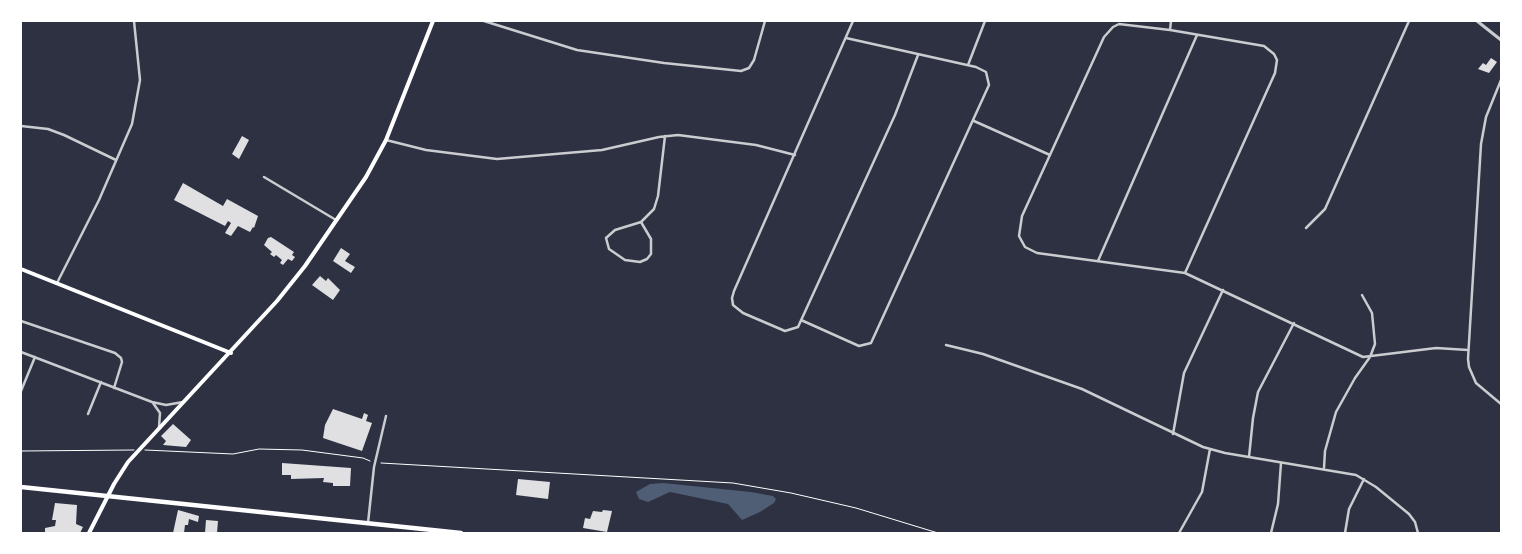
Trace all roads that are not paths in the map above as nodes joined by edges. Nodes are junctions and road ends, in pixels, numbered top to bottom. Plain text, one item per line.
1 (134, 21) edge
2 (433, 21) edge
3 (484, 21) edge
4 (765, 21) edge
5 (854, 21) edge
6 (985, 21) edge
7 (1171, 21) edge
8 (1409, 21) edge
9 (1477, 21) edge
10 (1170, 30) junction
11 (1197, 35) junction
12 (846, 38) junction
13 (1501, 40) edge
14 (918, 55) junction
15 (968, 65) junction
16 (1501, 80) edge
17 (974, 121) junction
18 (21, 126) edge
19 (665, 136) junction
20 (386, 140) junction
21 (1050, 155) junction
22 (795, 156) junction
23 (116, 160) junction
24 (264, 177) dead end
25 (336, 220) junction
26 (641, 222) junction
27 (1306, 228) dead end
28 (1098, 261) junction
29 (21, 269) edge
30 (1185, 273) junction
31 (57, 283) junction
32 (1223, 290) junction
33 (1362, 296) dead end
34 (801, 320) junction
35 (21, 321) edge
36 (1294, 323) junction
37 (946, 345) dead end
38 (1468, 350) junction
39 (21, 352) edge
40 (231, 353) junction
41 (35, 357) junction
42 (1370, 357) junction
43 (101, 382) junction
44 (114, 388) junction
45 (21, 391) edge
46 (152, 402) junction
47 (183, 402) junction
48 (1501, 404) edge
49 (88, 414) dead end
50 (386, 416) dead end
51 (159, 427) junction
52 (1173, 434) junction
53 (1210, 449) junction
54 (1249, 457) junction
55 (1281, 462) junction
56 (1324, 468) junction
57 (1364, 479) junction
58 (21, 487) edge
59 (108, 495) junction
60 (368, 523) junction
61 (89, 533) edge
62 (462, 533) edge
63 (1179, 533) edge
64 (1271, 533) edge
65 (1345, 533) edge
66 (1418, 533) edge

1 - 23 street
2 - 20 main road
3 - 4 street
5 - 12 street
6 - 15 street
7 - 10 street
8 - 27 street
9 - 13 street
10 - 11 street
10 - 21 street
11 - 28 street
11 - 30 street
12 - 14 street
12 - 22 street
14 - 15 street
14 - 34 street
15 - 17 street
16 - 38 street
17 - 21 street
17 - 34 street
18 - 23 street
19 - 20 street
19 - 22 street
19 - 26 street
20 - 25 main road
21 - 28 street
22 - 34 street
23 - 31 street
24 - 25 street
25 - 40 main road
26 - 26 street
28 - 30 street
29 - 31 main road
30 - 32 street
31 - 40 main road
32 - 36 street
32 - 52 street
33 - 42 street
35 - 44 street
36 - 42 street
36 - 54 street
37 - 52 street
38 - 42 street
38 - 48 street
39 - 41 street
40 - 47 main road
41 - 43 street
41 - 45 street
42 - 56 street
43 - 44 street
43 - 49 street
44 - 46 street
46 - 47 street
46 - 51 street
47 - 51 main road
50 - 60 street
51 - 59 main road
52 - 53 street
53 - 54 street
53 - 63 street
54 - 55 street
55 - 56 street
55 - 64 street
56 - 57 street
57 - 65 street
57 - 66 street
58 - 59 main road
59 - 60 main road
59 - 61 main road
60 - 62 main road

